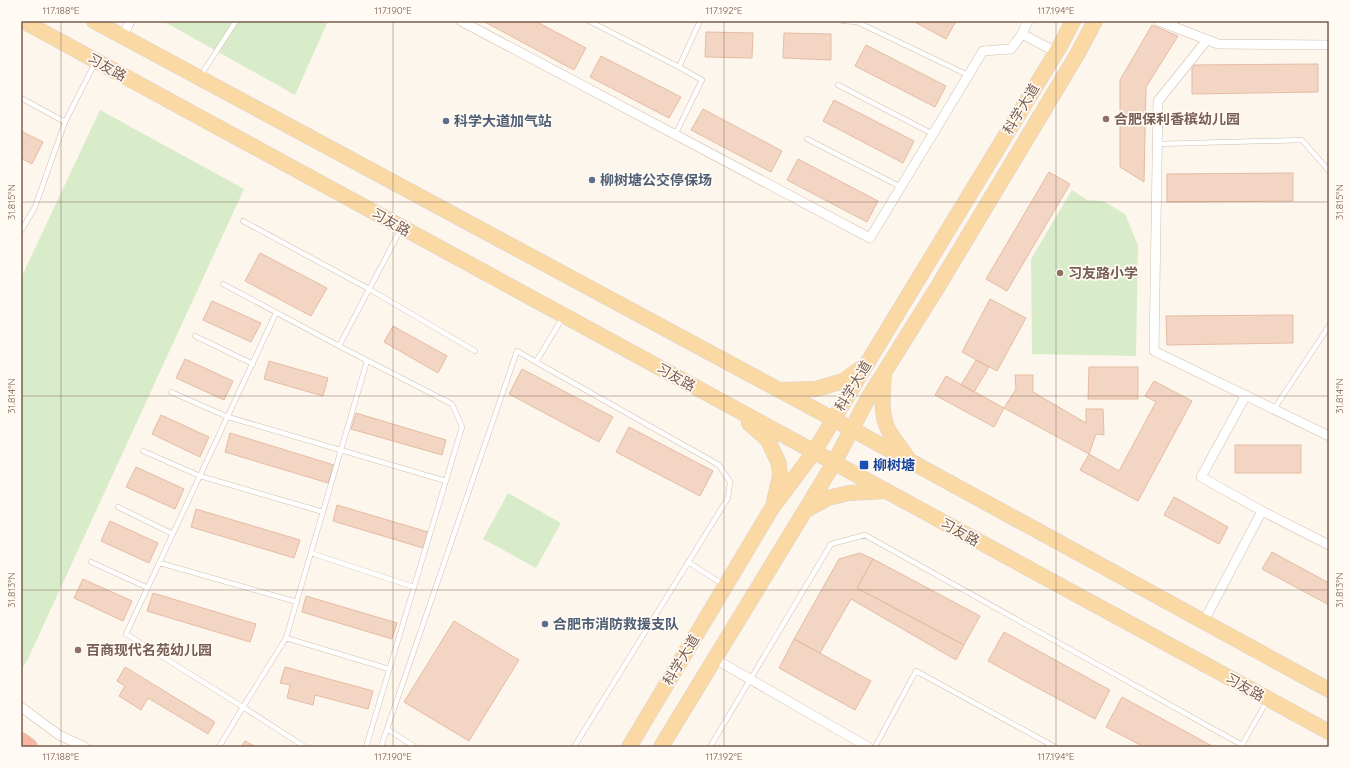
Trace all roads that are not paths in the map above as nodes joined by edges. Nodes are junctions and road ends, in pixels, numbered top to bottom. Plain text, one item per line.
1 (23, 21) edge
2 (94, 21) edge
3 (130, 21) edge
4 (236, 21) edge
5 (461, 21) edge
6 (589, 21) edge
7 (700, 21) edge
8 (843, 21) edge
9 (1028, 21) edge
10 (1073, 21) edge
11 (1095, 21) edge
12 (1159, 21) edge
13 (1022, 34) junction
14 (123, 37) junction
15 (1207, 40) junction
16 (1329, 45) edge
17 (1056, 52) junction
18 (96, 61) junction
19 (679, 67) junction
20 (968, 75) junction
21 (200, 78) junction
22 (838, 85) dead end
23 (21, 98) edge
24 (65, 122) junction
25 (933, 134) junction
26 (675, 135) junction
27 (807, 139) dead end
28 (1157, 144) junction
29 (1329, 171) edge
30 (901, 187) junction
31 (243, 221) dead end
32 (402, 228) junction
33 (21, 231) edge
34 (223, 284) dead end
35 (369, 290) junction
36 (276, 313) junction
37 (564, 316) junction
38 (1329, 326) edge
39 (195, 336) dead end
40 (339, 346) junction
41 (475, 351) dead end
42 (367, 360) junction
43 (536, 362) junction
44 (253, 364) junction
45 (866, 365) junction
46 (884, 372) junction
47 (781, 390) junction
48 (171, 392) dead end
49 (1246, 395) junction
50 (733, 408) junction
51 (1274, 409) junction
52 (228, 417) junction
53 (833, 418) junction
54 (852, 429) junction
55 (1329, 436) edge
56 (341, 450) junction
57 (143, 451) dead end
58 (814, 452) junction
59 (909, 460) junction
60 (834, 463) junction
61 (200, 476) junction
62 (446, 481) junction
63 (885, 491) junction
64 (118, 507) dead end
65 (772, 508) junction
66 (805, 511) junction
67 (1262, 511) junction
68 (323, 512) junction
69 (173, 534) junction
70 (1329, 545) edge
71 (311, 553) junction
72 (91, 562) dead end
73 (688, 562) junction
74 (160, 563) junction
75 (725, 586) junction
76 (414, 587) junction
77 (148, 588) junction
78 (296, 602) junction
79 (1204, 621) junction
80 (286, 638) junction
81 (715, 659) junction
82 (389, 669) junction
83 (751, 679) junction
84 (1329, 690) edge
85 (1268, 699) junction
86 (21, 707) edge
87 (243, 707) junction
88 (387, 729) junction
89 (1329, 732) edge
90 (21, 741) edge
91 (29, 747) edge
92 (85, 747) edge
93 (219, 747) edge
94 (305, 747) edge
95 (366, 747) edge
96 (381, 747) edge
97 (415, 747) edge
98 (574, 747) edge
99 (629, 747) edge
100 (661, 747) edge
101 (710, 747) edge
102 (868, 747) edge
103 (875, 747) edge
104 (1055, 747) edge

1 - 18 main road, 习友路
2 - 14 main road
3 - 14 street
4 - 21 lane
5 - 26 street
6 - 19 lane
7 - 19 lane
8 - 20 lane
9 - 13 street
10 - 17 main road, 科学大道
11 - 46 main road, 科学大道
12 - 15 street
13 - 17 street
13 - 20 street
14 - 21 main road
15 - 16 street
15 - 28 street
17 - 45 main road, 科学大道
18 - 24 lane
18 - 32 main road, 习友路
19 - 26 lane
20 - 25 street
21 - 47 main road
22 - 25 lane
23 - 24 lane
24 - 33 lane
25 - 30 street
26 - 30 street
27 - 30 lane
28 - 29 lane
28 - 49 street
31 - 35 lane
32 - 35 lane
32 - 37 main road, 习友路
34 - 36 lane
35 - 40 lane
35 - 41 lane
36 - 40 lane
36 - 44 lane
37 - 43 lane
37 - 50 main road, 习友路
38 - 51 lane
39 - 44 lane
40 - 42 lane
42 - 56 lane
42 - 62 lane
43 - 73 lane
43 - 88 lane
44 - 52 lane
45 - 47 main road
45 - 53 main road, 科学大道
46 - 54 main road, 科学大道
46 - 59 main road
47 - 53 main road
48 - 52 lane
49 - 51 street
49 - 67 street
50 - 58 main road, 习友路
50 - 65 main road
51 - 55 street
52 - 56 lane
52 - 61 lane
53 - 54 main road
53 - 58 main road, 科学大道
54 - 59 main road
54 - 60 main road, 科学大道
56 - 62 lane
56 - 68 lane
57 - 61 lane
58 - 60 main road, 习友路
58 - 65 main road, 科学大道
59 - 79 main road
60 - 63 main road, 习友路
60 - 66 main road, 科学大道
61 - 68 lane
61 - 69 lane
62 - 76 lane
63 - 66 main road
63 - 85 main road, 习友路
64 - 69 lane
65 - 75 main road, 科学大道
66 - 81 main road, 科学大道
67 - 70 street
67 - 79 street
68 - 71 lane
69 - 74 lane
71 - 76 lane
71 - 78 lane
72 - 77 lane
73 - 75 lane
73 - 98 lane
74 - 77 lane
74 - 78 lane
75 - 99 main road, 科学大道
76 - 82 lane
77 - 87 lane
78 - 80 lane
79 - 84 main road
80 - 82 lane
80 - 87 lane
81 - 83 street
81 - 100 main road, 科学大道
82 - 95 lane
83 - 85 lane
83 - 101 lane
83 - 102 street
85 - 89 main road, 习友路
86 - 92 street
87 - 93 lane
87 - 94 lane
88 - 96 lane
88 - 97 lane
90 - 91 highway
103 - 104 lane

